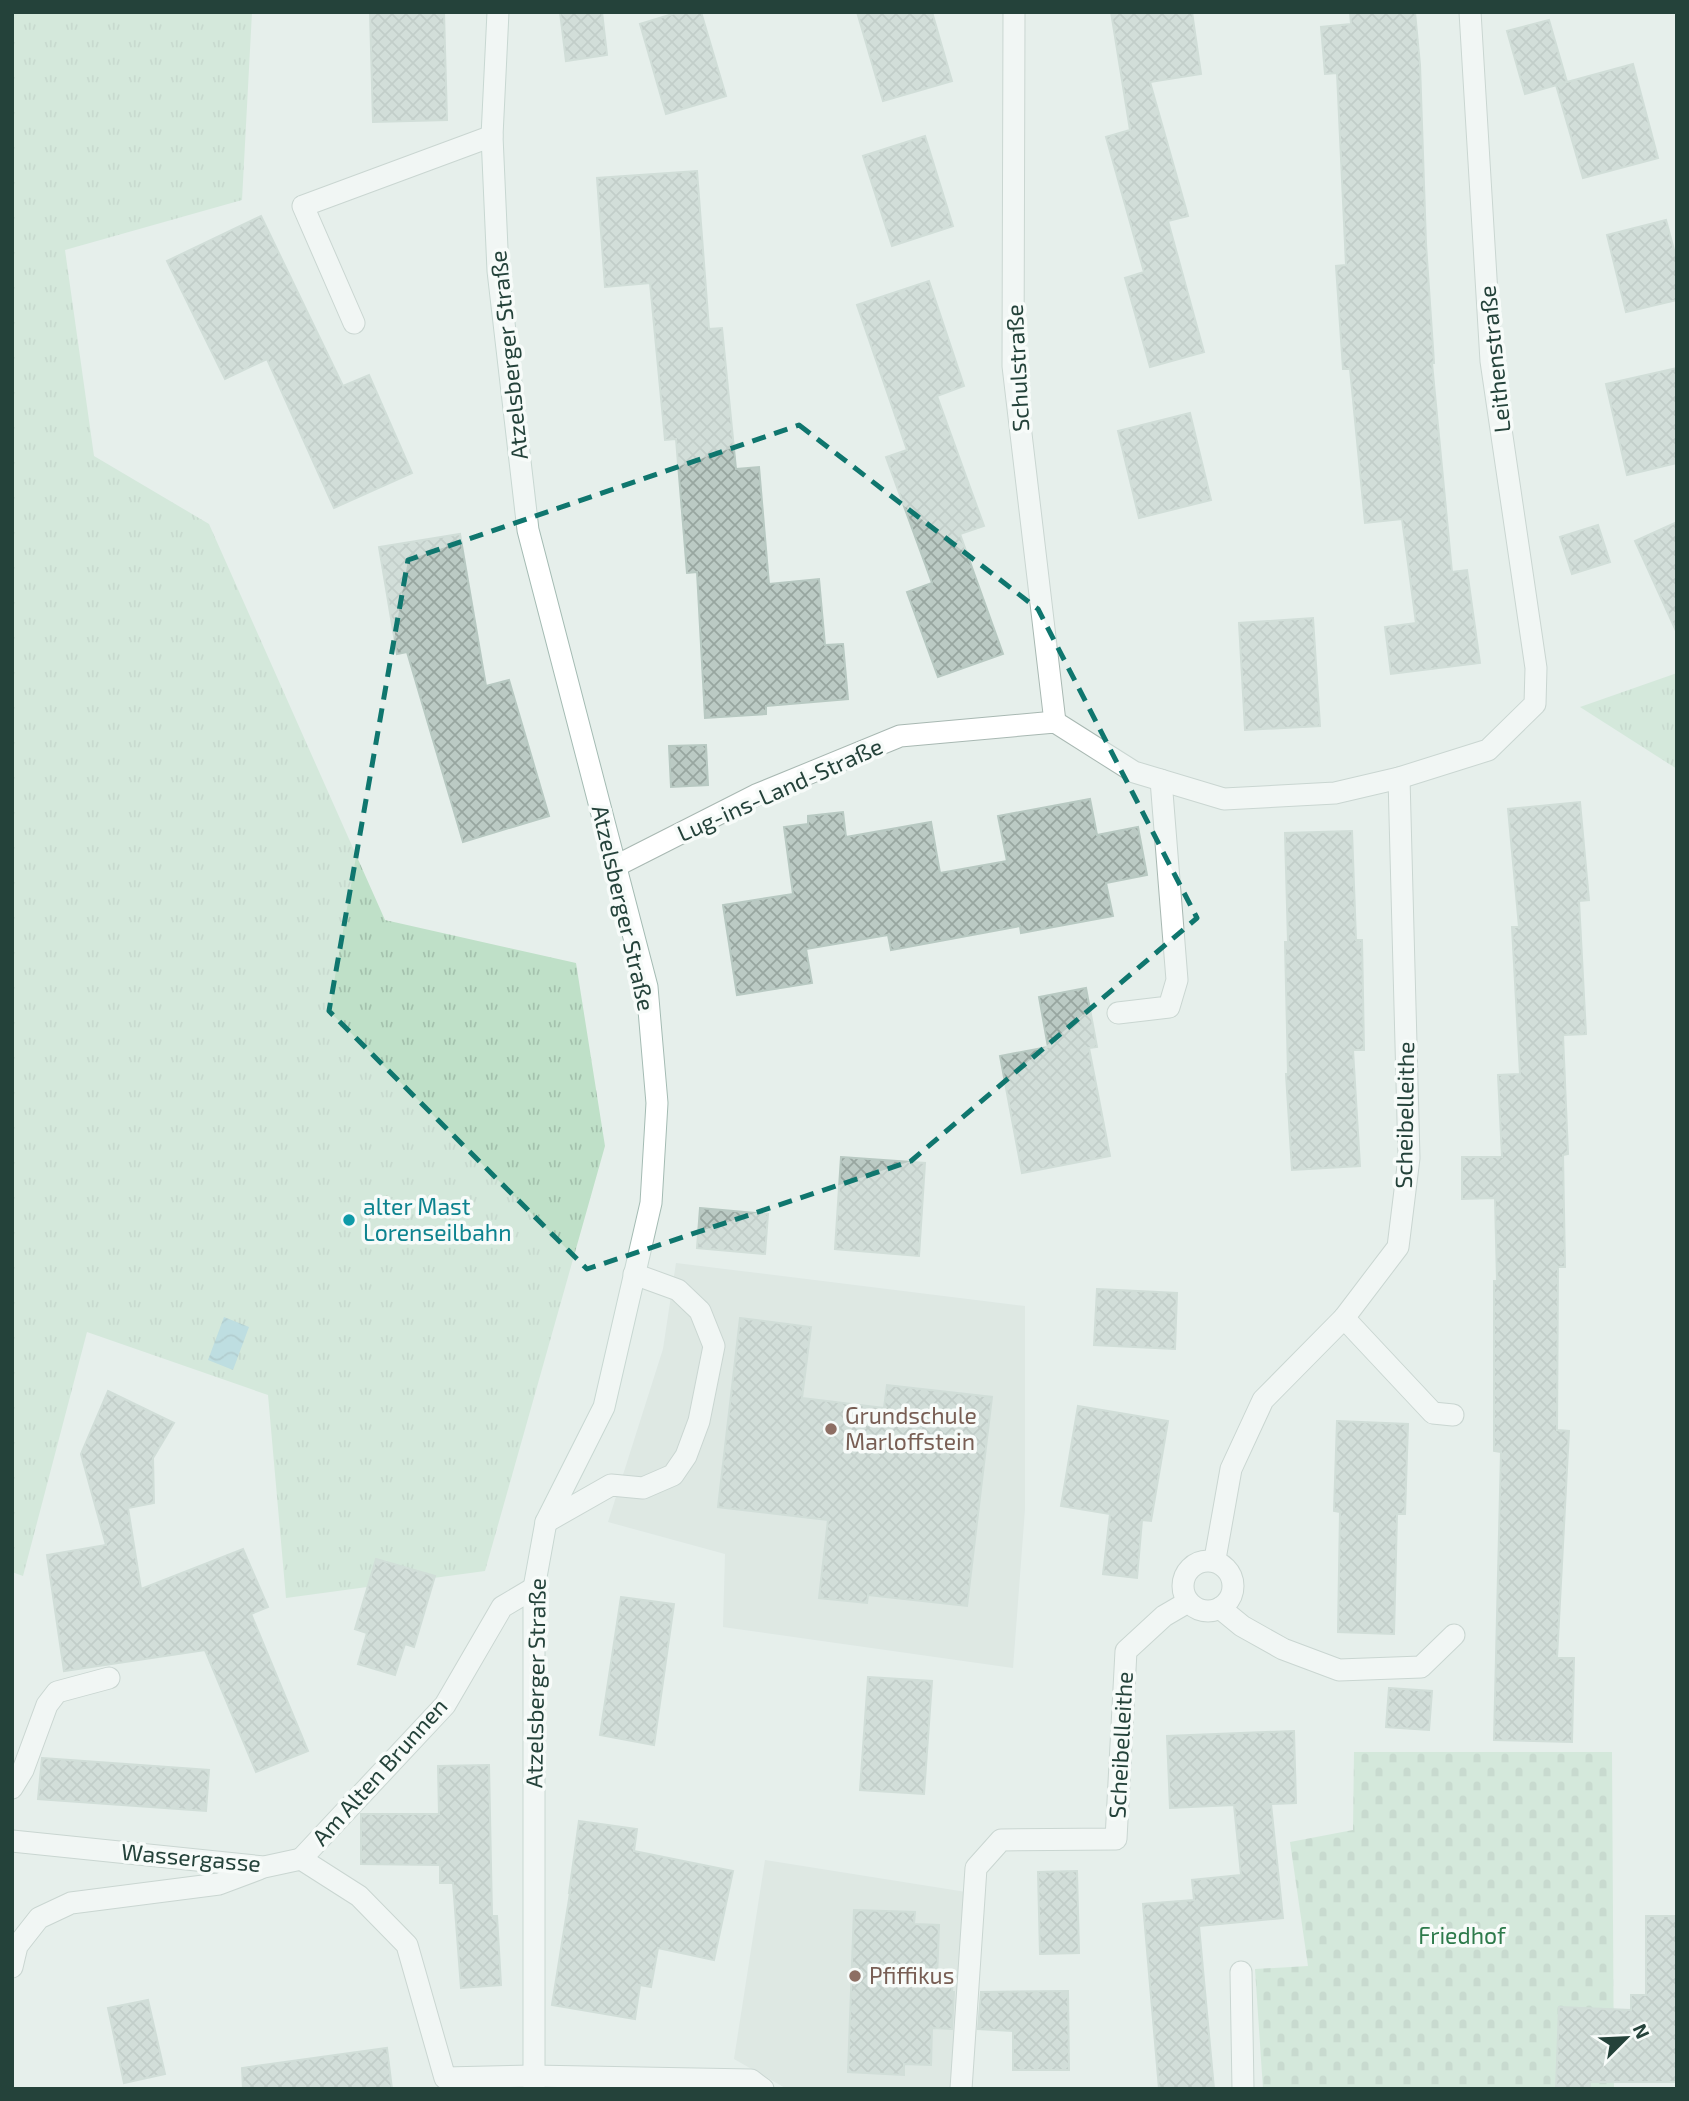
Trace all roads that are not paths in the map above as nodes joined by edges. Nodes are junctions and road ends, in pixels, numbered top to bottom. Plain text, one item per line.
1 (498, 12) edge
2 (1014, 12) edge
3 (1470, 12) edge
4 (492, 136) junction
5 (354, 323) dead end
6 (1055, 722) junction
7 (1399, 778) junction
8 (1161, 780) junction
9 (616, 866) junction
10 (1118, 1013) dead end
11 (634, 1274) junction
12 (1344, 1318) junction
13 (1452, 1415) dead end
14 (546, 1522) junction
15 (1215, 1559) junction
16 (534, 1588) junction
17 (1188, 1602) junction
18 (1220, 1608) junction
19 (1454, 1636) dead end
20 (109, 1678) dead end
21 (12, 1788) edge
22 (12, 1841) edge
23 (301, 1859) junction
24 (264, 1867) junction
25 (12, 1967) edge
26 (1241, 1972) dead end
27 (533, 2082) edge
28 (763, 2089) edge
29 (961, 2089) edge
30 (1243, 2089) edge

1 - 4 street, Atzelsberger Straße
2 - 6 street, Schulstraße
3 - 7 street, Leithenstraße
4 - 5 street
4 - 9 street, Atzelsberger Straße
6 - 8 street
6 - 9 street, Lug-ins-Land-Straße
7 - 8 street
7 - 12 street, Scheibelleithe
8 - 10 street
9 - 11 street, Atzelsberger Straße
11 - 14 street, Atzelsberger Straße
11 - 14 street
12 - 13 street
12 - 15 street, Scheibelleithe
14 - 16 street, Atzelsberger Straße
15 - 17 street
15 - 18 street
16 - 23 street, Am Alten Brunnen
16 - 27 street, Atzelsberger Straße
17 - 18 street
17 - 29 street, Scheibelleithe
18 - 19 street
20 - 21 street
22 - 24 street, Wassergasse
23 - 24 street, Wassergasse
23 - 27 street
24 - 25 street
26 - 30 street
27 - 28 street

